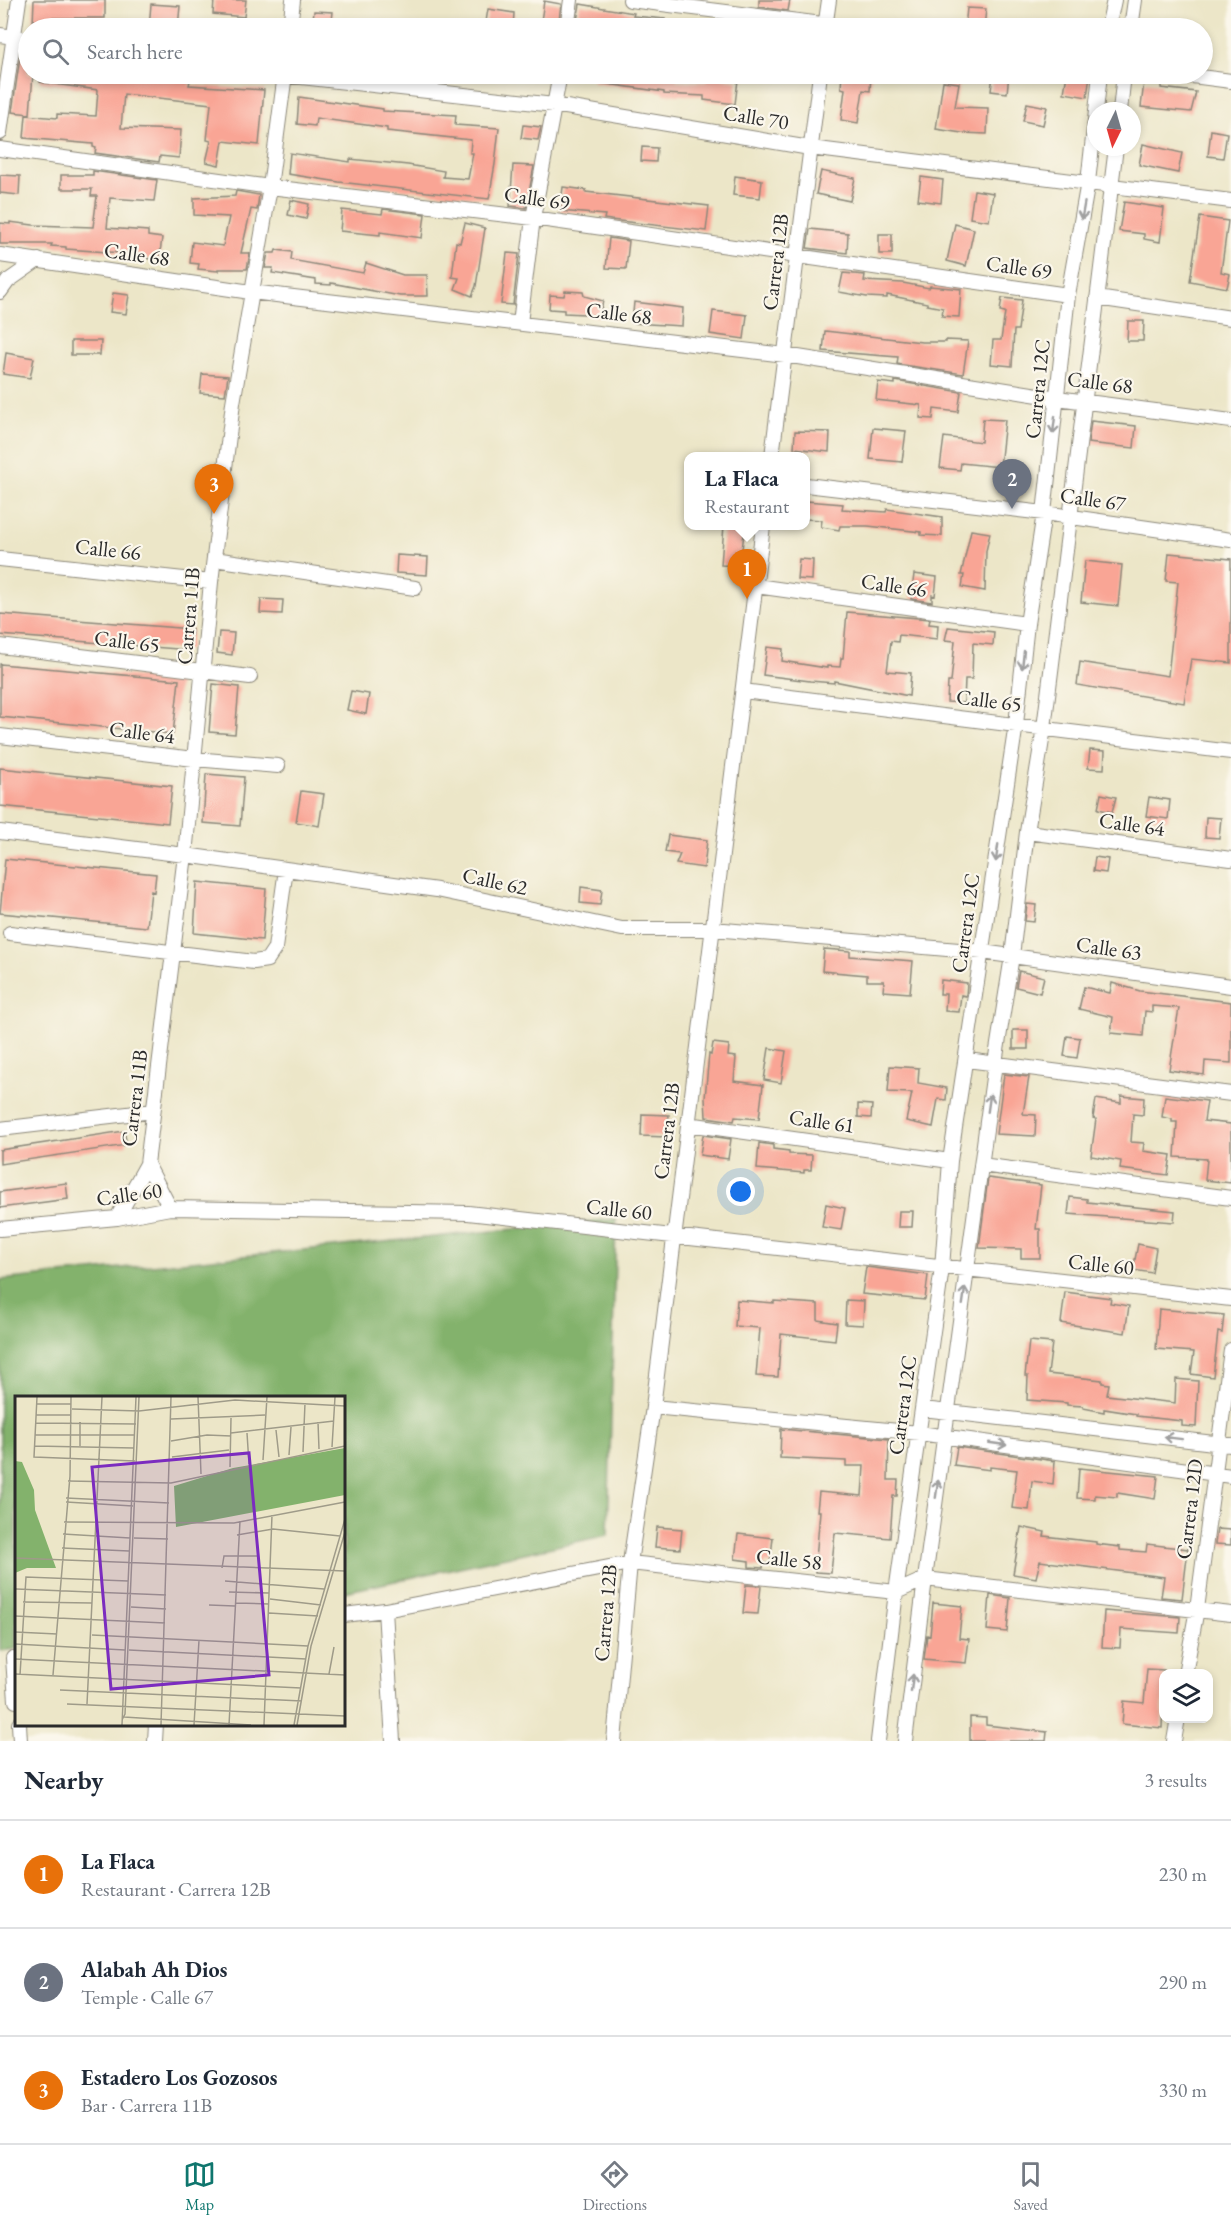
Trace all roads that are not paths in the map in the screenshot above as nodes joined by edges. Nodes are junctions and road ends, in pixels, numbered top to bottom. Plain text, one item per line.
1 (19, 0) edge
2 (293, 0) edge
3 (572, 0) edge
4 (630, 0) edge
5 (829, 0) edge
6 (1114, 0) edge
7 (1135, 0) edge
8 (291, 18) edge
9 (569, 18) edge
10 (761, 18) edge
11 (827, 18) edge
12 (1110, 18) edge
13 (1132, 18) edge
14 (6, 36) edge
15 (1213, 79) edge
16 (1231, 81) edge
17 (280, 84) edge
18 (369, 84) edge
19 (558, 84) edge
20 (819, 84) edge
21 (1099, 84) edge
22 (1123, 84) edge
23 (1097, 102) edge
24 (1121, 102) edge
25 (554, 105) junction
26 (0, 133) edge
27 (810, 148) junction
28 (0, 149) edge
29 (1091, 156) edge
30 (1115, 156) edge
31 (1088, 182) junction
32 (1112, 184) junction
33 (270, 187) junction
34 (1231, 201) edge
35 (533, 218) junction
36 (0, 255) edge
37 (797, 256) junction
38 (38, 260) junction
39 (0, 292) edge
40 (251, 292) junction
41 (1068, 295) junction
42 (1097, 298) junction
43 (1231, 318) edge
44 (520, 323) junction
45 (785, 355) junction
46 (1057, 398) junction
47 (1084, 400) junction
48 (1231, 421) edge
49 (773, 452) edge
50 (810, 485) edge
51 (1044, 513) junction
52 (1071, 517) junction
53 (762, 530) edge
54 (1231, 540) edge
55 (0, 559) edge
56 (214, 559) junction
57 (211, 582) junction
58 (756, 586) junction
59 (415, 588) dead end
60 (1027, 624) junction
61 (0, 646) edge
62 (204, 671) junction
63 (250, 677) dead end
64 (742, 691) junction
65 (1016, 724) junction
66 (1044, 728) junction
67 (0, 736) edge
68 (1231, 753) edge
69 (194, 759) junction
70 (278, 766) dead end
71 (0, 832) edge
72 (1027, 832) junction
73 (185, 855) junction
74 (1231, 859) edge
75 (286, 869) junction
76 (713, 928) junction
77 (10, 933) dead end
78 (174, 952) junction
79 (982, 952) junction
80 (1012, 956) junction
81 (1231, 986) edge
82 (967, 1060) junction
83 (995, 1063) junction
84 (1231, 1094) edge
85 (153, 1111) junction
86 (688, 1124) junction
87 (0, 1129) edge
88 (950, 1161) junction
89 (147, 1164) junction
90 (981, 1165) junction
91 (1231, 1198) edge
92 (170, 1208) junction
93 (117, 1218) junction
94 (0, 1229) edge
95 (674, 1236) junction
96 (942, 1268) junction
97 (967, 1270) junction
98 (1231, 1299) edge
99 (1231, 1350) edge
100 (653, 1407) junction
101 (923, 1409) junction
102 (948, 1412) junction
103 (919, 1433) junction
104 (944, 1436) junction
105 (1225, 1444) edge
106 (1215, 1473) junction
107 (1231, 1476) edge
108 (630, 1563) junction
109 (925, 1579) junction
110 (896, 1592) junction
111 (1197, 1609) junction
112 (385, 1610) junction
113 (1231, 1614) edge
114 (345, 1615) edge
115 (10, 1659) edge
116 (1186, 1669) edge
117 (15, 1694) edge
118 (1177, 1723) edge
119 (19, 1726) edge
120 (156, 1726) edge
121 (20, 1741) edge
122 (155, 1741) edge
123 (393, 1741) edge
124 (614, 1741) edge
125 (878, 1741) edge
126 (905, 1741) edge
127 (1174, 1741) edge

1 - 14 street
2 - 8 street
3 - 9 street
4 - 10 street
5 - 11 street
6 - 12 street
7 - 13 street
14 - 26 street
15 - 16 street
17 - 33 street, Carrera 11B
18 - 25 street, Calle 70
19 - 25 street
20 - 27 street, Carrera 12B
21 - 23 street, Carrera 12C
22 - 24 street
25 - 27 street, Calle 70
25 - 35 street
27 - 31 street, Calle 70
27 - 37 street, Carrera 12B
28 - 33 street, Calle 69
29 - 31 street, Carrera 12C
30 - 32 street
31 - 32 street, Calle 70
31 -> 41 street, Carrera 12C
32 - 34 street, Calle 70
32 - 42 street
33 - 35 street, Calle 69
33 - 40 street, Carrera 11B
35 - 37 street, Calle 69
35 - 44 street
36 - 38 street, Calle 68
37 - 41 street, Calle 69
37 - 45 street, Carrera 12B
38 - 39 street
38 - 40 street, Calle 68
40 - 44 street, Calle 68
40 - 56 street, Carrera 11B
41 - 46 street, Carrera 12C
42 - 43 street
42 - 47 street
44 - 45 street, Calle 68
45 - 46 street, Calle 68
45 - 49 street, Carrera 12B
46 - 47 street, Calle 68
46 -> 51 street, Carrera 12C
47 - 48 street, Calle 68
47 - 52 street
50 - 51 street, Calle 67
51 - 52 street, Calle 67
51 - 60 street, Carrera 12C
52 - 54 street, Calle 67
52 - 66 street
53 - 58 street, Carrera 12B
55 - 57 street, Calle 66
56 - 57 street, Carrera 11B
56 - 59 street
57 - 62 street, Carrera 11B
58 - 60 street, Calle 66
58 - 64 street, Carrera 12B
60 -> 65 street, Carrera 12C
61 - 62 street, Calle 65
62 - 63 street, Calle 65
62 - 69 street, Carrera 11B
64 - 65 street, Calle 65
64 - 76 street, Carrera 12B
65 - 66 street, Calle 65
65 -> 79 street, Carrera 12C
66 - 68 street, Calle 65
66 - 72 street
67 - 69 street, Calle 64
69 - 70 street, Calle 64
69 - 73 street, Carrera 11B
71 - 73 street, Calle 62
72 - 74 street, Calle 64
72 - 80 street
73 - 75 street, Calle 62
73 - 78 street, Carrera 11B
75 - 76 street, Calle 62
75 - 78 street
76 - 79 street, Calle 62
76 - 86 street, Carrera 12B
77 - 78 street
78 - 85 street, Carrera 11B
79 - 80 street, Calle 63
79 - 82 street, Carrera 12C
80 - 81 street, Calle 63
80 - 83 street
82 - 83 street
82 - 88 street, Carrera 12C
83 - 84 street
90 -> 83 street
85 - 87 street
85 - 89 street, Carrera 11B
86 - 88 street, Calle 61
86 - 95 street, Carrera 12B
88 - 96 street, Carrera 12C
89 - 92 street, Carrera 11B
89 - 93 street, Carrera 11B
90 - 91 street
90 - 97 street
92 - 93 street, Calle 60
92 - 95 street, Calle 60
93 - 94 street, Calle 60
95 - 96 street, Calle 60
95 - 100 street, Carrera 12B
96 - 97 street, Calle 60
96 - 101 street, Carrera 12C
97 - 98 street, Calle 60
102 -> 97 street
99 - 105 street, Carrera 12D
100 - 103 street
100 - 108 street, Carrera 12B
101 - 102 street
101 - 103 street, Carrera 12C
102 - 104 street
105 -> 102 street
103 - 104 street
103 - 110 street, Carrera 12C
104 -> 106 street
109 -> 104 street
105 - 106 street, Carrera 12D
106 - 107 street
106 - 111 street, Carrera 12D
108 - 110 street, Calle 58
108 - 112 street, Calle 58
108 - 124 street, Carrera 12B
109 - 110 street
109 - 111 street
126 -> 109 street
110 - 125 street, Carrera 12C
111 - 113 street
111 - 116 street, Carrera 12D
112 - 114 street, Calle 58
112 - 123 street
115 - 117 street
118 - 127 street
119 - 121 street
120 - 122 street

